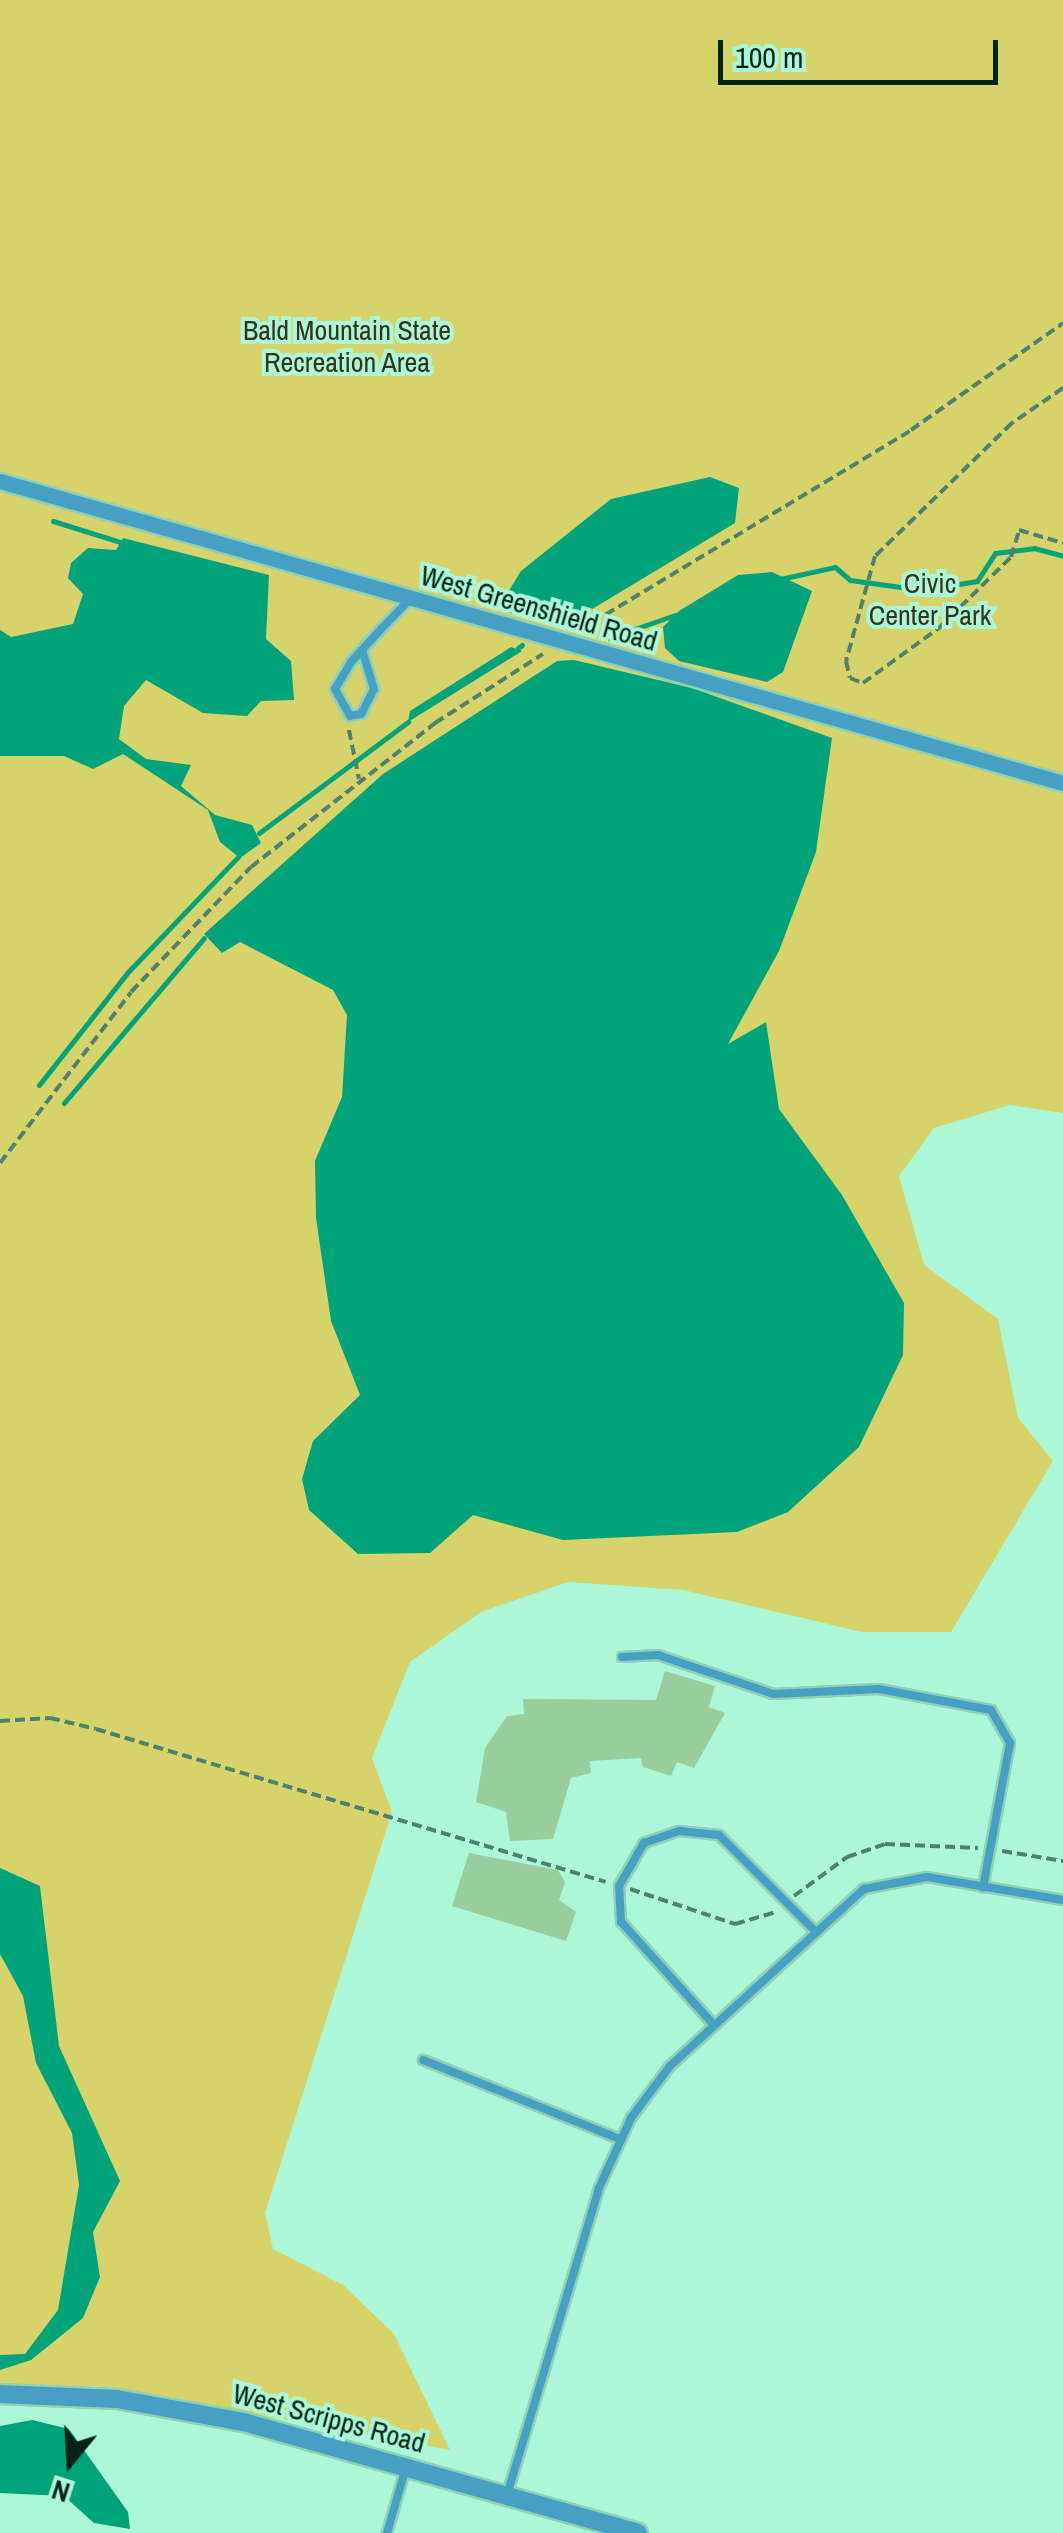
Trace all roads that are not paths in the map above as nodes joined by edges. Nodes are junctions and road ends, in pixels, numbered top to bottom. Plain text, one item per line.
1 (0, 481) edge
2 (412, 596) junction
3 (362, 650) junction
4 (1063, 782) edge
5 (622, 1656) dead end
6 (983, 1886) junction
7 (1063, 1900) edge
8 (812, 1929) junction
9 (714, 2024) junction
10 (423, 2060) dead end
11 (620, 2139) junction
12 (0, 2394) edge
13 (406, 2467) junction
14 (507, 2496) junction
15 (387, 2533) edge
16 (638, 2533) edge

1 - 2 street, West Greenshield Road
2 - 3 lane
2 - 4 street, West Greenshield Road
3 - 3 lane
5 - 6 lane
6 - 7 lane
6 - 8 lane
8 - 9 lane
8 - 9 lane
9 - 11 lane
10 - 11 lane
11 - 14 lane
12 - 13 street, West Scripps Road
13 - 14 street, West Scripps Road
13 - 15 lane
14 - 16 street, West Scripps Road

